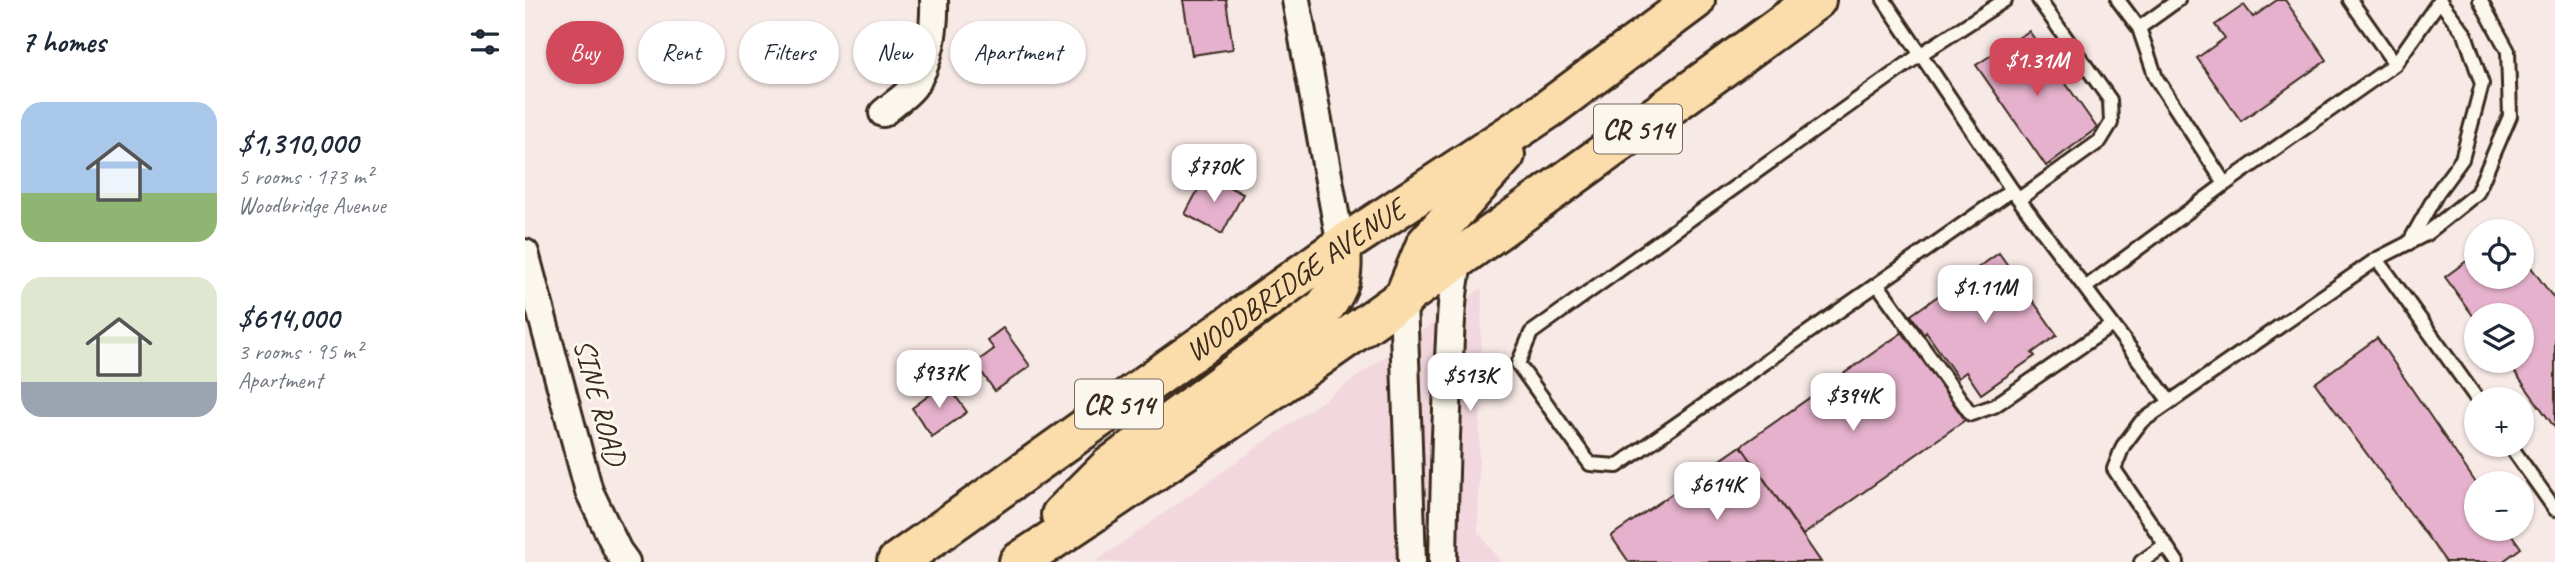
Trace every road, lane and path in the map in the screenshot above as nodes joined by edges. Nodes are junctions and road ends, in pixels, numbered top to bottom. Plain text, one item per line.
1 (934, 0) edge
2 (1297, 0) edge
3 (1695, 0) edge
4 (1816, 0) edge
5 (1884, 0) edge
6 (2005, 0) edge
7 (2039, 0) edge
8 (2118, 0) edge
9 (2178, 0) edge
10 (2350, 0) edge
11 (2439, 0) edge
12 (2480, 0) edge
13 (2139, 28) junction
14 (1921, 54) junction
15 (2395, 64) junction
16 (1547, 110) junction
17 (883, 113) dead end
18 (2225, 184) junction
19 (2015, 194) junction
20 (2409, 243) junction
21 (1341, 246) junction
22 (525, 253) edge
23 (1460, 257) junction
24 (2377, 259) junction
25 (1878, 285) junction
26 (2085, 288) junction
27 (1403, 300) junction
28 (2112, 325) junction
29 (2468, 387) edge
30 (2170, 402) junction
31 (2518, 457) edge
32 (2555, 509) edge
33 (2165, 545) junction
34 (626, 562) edge
35 (897, 562) edge
36 (1012, 562) edge
37 (1019, 562) edge
38 (1412, 562) edge
39 (1443, 562) edge
40 (2141, 562) edge
41 (2177, 562) edge

1 - 17 street
2 - 21 street
3 - 16 main road, WOODBRIDGE AVENUE / CR 514
4 - 23 main road, CR 514
5 - 14 lane
6 - 14 lane
7 - 19 lane
8 - 13 lane
9 - 13 lane
10 - 15 lane
11 - 15 lane
11 - 20 lane
12 - 20 lane
13 - 18 lane
14 - 19 lane
14 - 25 lane
15 - 18 lane
16 - 21 main road, WOODBRIDGE AVENUE / CR 514
16 - 27 main road
18 - 26 lane
19 - 25 lane
19 - 26 lane
20 - 24 lane
21 - 35 main road, WOODBRIDGE AVENUE / CR 514
21 - 36 main road
22 - 34 street, SINE ROAD
23 - 27 main road, CR 514
23 - 39 street
24 - 29 lane
24 - 30 lane
25 - 28 lane
26 - 28 lane
27 - 37 main road, CR 514
27 - 38 street
28 - 30 lane
30 - 33 lane
31 - 32 lane
33 - 40 lane
33 - 41 lane

